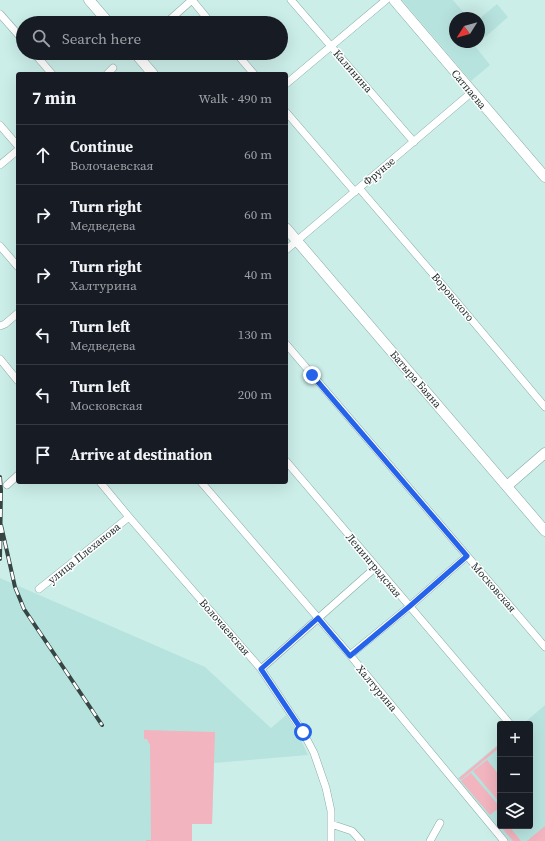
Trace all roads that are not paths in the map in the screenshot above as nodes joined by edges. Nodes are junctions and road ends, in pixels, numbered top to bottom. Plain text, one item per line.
1 (89, 0) edge
2 (192, 0) edge
3 (291, 0) edge
4 (386, 0) edge
5 (394, 0) edge
6 (0, 14) edge
7 (103, 16) edge
8 (174, 16) edge
9 (205, 16) edge
10 (16, 32) edge
11 (331, 46) junction
12 (40, 60) edge
13 (141, 60) edge
14 (242, 60) edge
15 (113, 68) dead end
16 (50, 72) edge
17 (108, 72) edge
18 (151, 72) edge
19 (252, 72) edge
20 (288, 82) edge
21 (472, 92) junction
22 (288, 114) edge
23 (0, 125) edge
24 (414, 142) junction
25 (16, 144) edge
26 (16, 152) edge
27 (0, 165) edge
28 (545, 177) edge
29 (357, 190) junction
30 (288, 230) edge
31 (297, 241) junction
32 (0, 246) edge
33 (288, 248) edge
34 (16, 265) edge
35 (16, 315) edge
36 (0, 326) edge
37 (288, 346) edge
38 (0, 359) edge
39 (16, 379) edge
40 (545, 407) edge
41 (545, 453) edge
42 (288, 463) edge
43 (16, 477) edge
44 (102, 484) edge
45 (203, 484) edge
46 (7, 485) dead end
47 (506, 486) junction
48 (129, 518) junction
49 (545, 531) edge
50 (467, 556) junction
51 (376, 567) junction
52 (39, 589) dead end
53 (410, 606) junction
54 (318, 618) junction
55 (545, 647) edge
56 (350, 656) junction
57 (261, 669) junction
58 (507, 721) edge
59 (440, 823) dead end
60 (331, 824) junction
61 (331, 841) edge
62 (361, 841) edge
63 (430, 841) edge
64 (504, 841) edge

1 - 7 street
2 - 8 street
2 - 9 street
3 - 11 street, Калинина
4 - 11 street
5 - 21 street, Сатпаева
6 - 10 street
11 - 20 street
11 - 24 street, Калинина
12 - 16 street
13 - 18 street
14 - 19 street
15 - 17 street
21 - 24 street, Фрунзе
21 - 28 street, Сатпаева
22 - 29 street, Воровского
23 - 25 street
24 - 29 street, Фрунзе
26 - 27 street
29 - 31 street, Фрунзе
29 - 40 street, Воровского
30 - 31 street, Батыра Баяна
31 - 33 street, Фрунзе
31 - 47 street, Батыра Баяна
32 - 34 street
35 - 36 street
37 - 50 street, Московская
38 - 39 street
41 - 47 street
42 - 51 street, Ленинградская
43 - 46 street
44 - 48 street, Волочаевская
45 - 54 street, Халтурина
47 - 49 street, Батыра Баяна
48 - 52 street, улица Плеханова
48 - 57 street, Волочаевская
50 - 53 street
50 - 55 street, Московская
51 - 53 street, Ленинградская
51 - 54 street
53 - 56 street
53 - 58 street, Ленинградская
54 - 56 street, Халтурина
54 - 57 street
56 - 64 street, Халтурина
57 - 60 street, Волочаевская
59 - 63 street
60 - 61 street, Волочаевская
60 - 62 street

